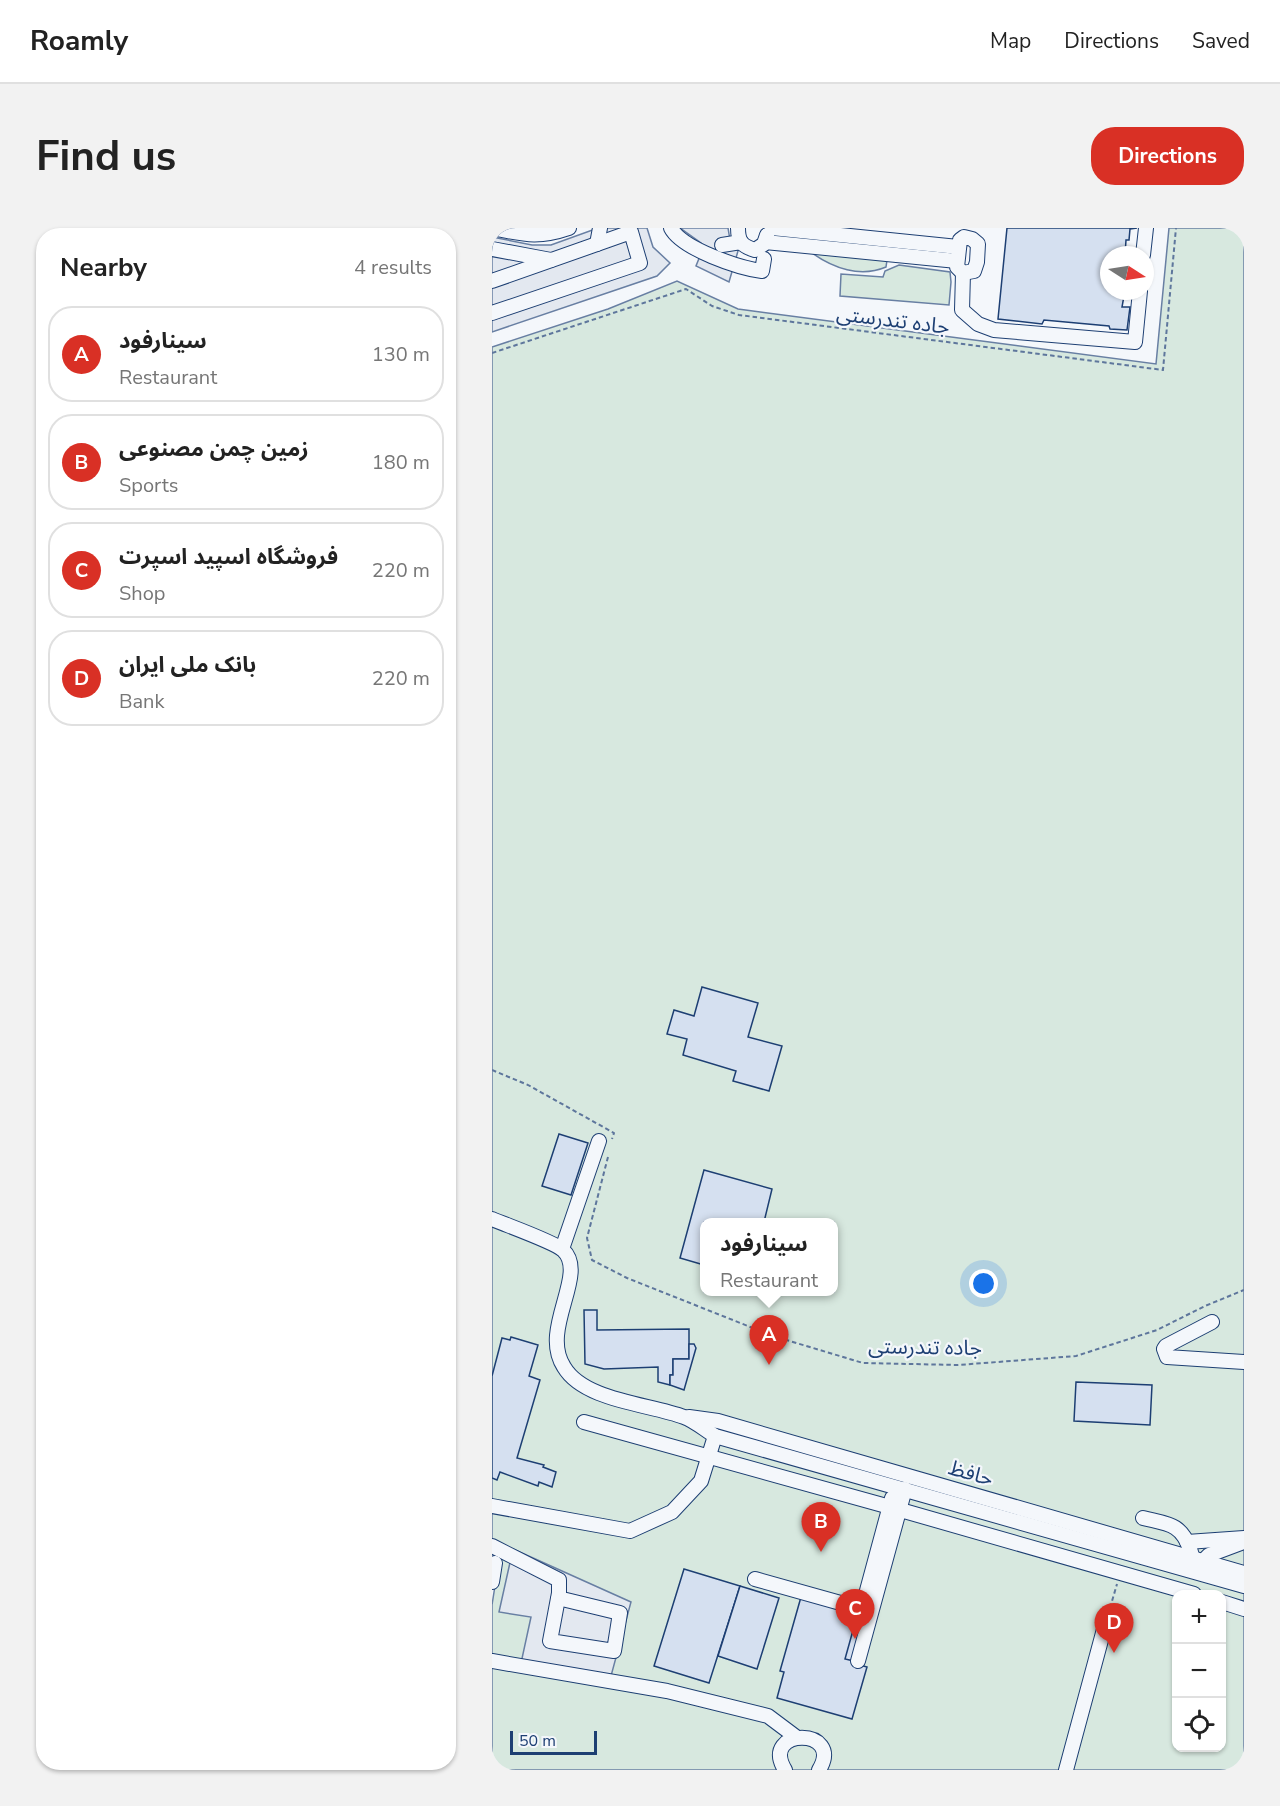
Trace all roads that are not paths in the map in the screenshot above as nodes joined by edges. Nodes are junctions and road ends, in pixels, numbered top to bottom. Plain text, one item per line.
1 (492, 228) edge
2 (568, 228) edge
3 (600, 228) edge
4 (671, 228) edge
5 (738, 228) edge
6 (772, 228) edge
7 (1146, 228) edge
8 (973, 233) edge
9 (884, 234) edge
10 (765, 235) edge
11 (741, 242) junction
12 (597, 244) junction
13 (722, 245) dead end
14 (1144, 246) edge
15 (958, 247) junction
16 (496, 252) edge
17 (764, 259) dead end
18 (551, 260) junction
19 (960, 267) junction
20 (492, 281) edge
21 (1139, 300) edge
22 (492, 313) edge
23 (605, 1142) road end
24 (492, 1219) edge
25 (562, 1249) junction
26 (1212, 1322) dead end
27 (1244, 1362) edge
28 (686, 1417) junction
29 (584, 1422) dead end
30 (715, 1436) junction
31 (708, 1456) junction
32 (900, 1484) junction
33 (492, 1506) edge
34 (895, 1508) junction
35 (1143, 1518) dead end
36 (1244, 1540) edge
37 (1187, 1542) junction
38 (492, 1545) edge
39 (1194, 1563) junction
40 (493, 1565) edge
41 (1244, 1573) edge
42 (756, 1579) dead end
43 (492, 1582) edge
44 (1244, 1586) edge
45 (1180, 1590) edge
46 (558, 1598) junction
47 (1226, 1604) edge
48 (1244, 1609) edge
49 (1107, 1618) dead end
50 (858, 1661) dead end
51 (492, 1662) edge
52 (796, 1737) junction
53 (785, 1770) edge
54 (819, 1770) edge
55 (1066, 1770) edge

1 - 2 street
3 - 12 street
4 - 17 street
5 - 11 street
6 - 9 street
7 - 14 street
8 - 15 street
8 - 19 street
9 - 15 street
10 - 11 street
10 - 19 street
11 - 13 street
12 - 18 street
12 - 22 street
15 - 19 street
16 - 18 street
18 - 20 street
19 - 21 street
23 - 25 street
24 - 25 street
25 - 28 street
26 - 27 street
28 - 30 street, حافظ
28 - 32 street, حافظ
29 - 31 street
30 - 31 street
30 - 32 street, حافظ
31 - 33 street
31 - 34 street
32 - 34 street
32 - 39 street, حافظ
34 - 42 street
34 - 45 street
34 - 50 street
35 - 37 street
36 - 37 street
36 - 39 street
37 - 39 street
38 - 46 street
39 - 41 street, حافظ
39 - 44 street, حافظ
40 - 43 street
46 - 46 street
47 - 48 street
49 - 55 street
51 - 52 street
52 - 53 street
52 - 54 street

